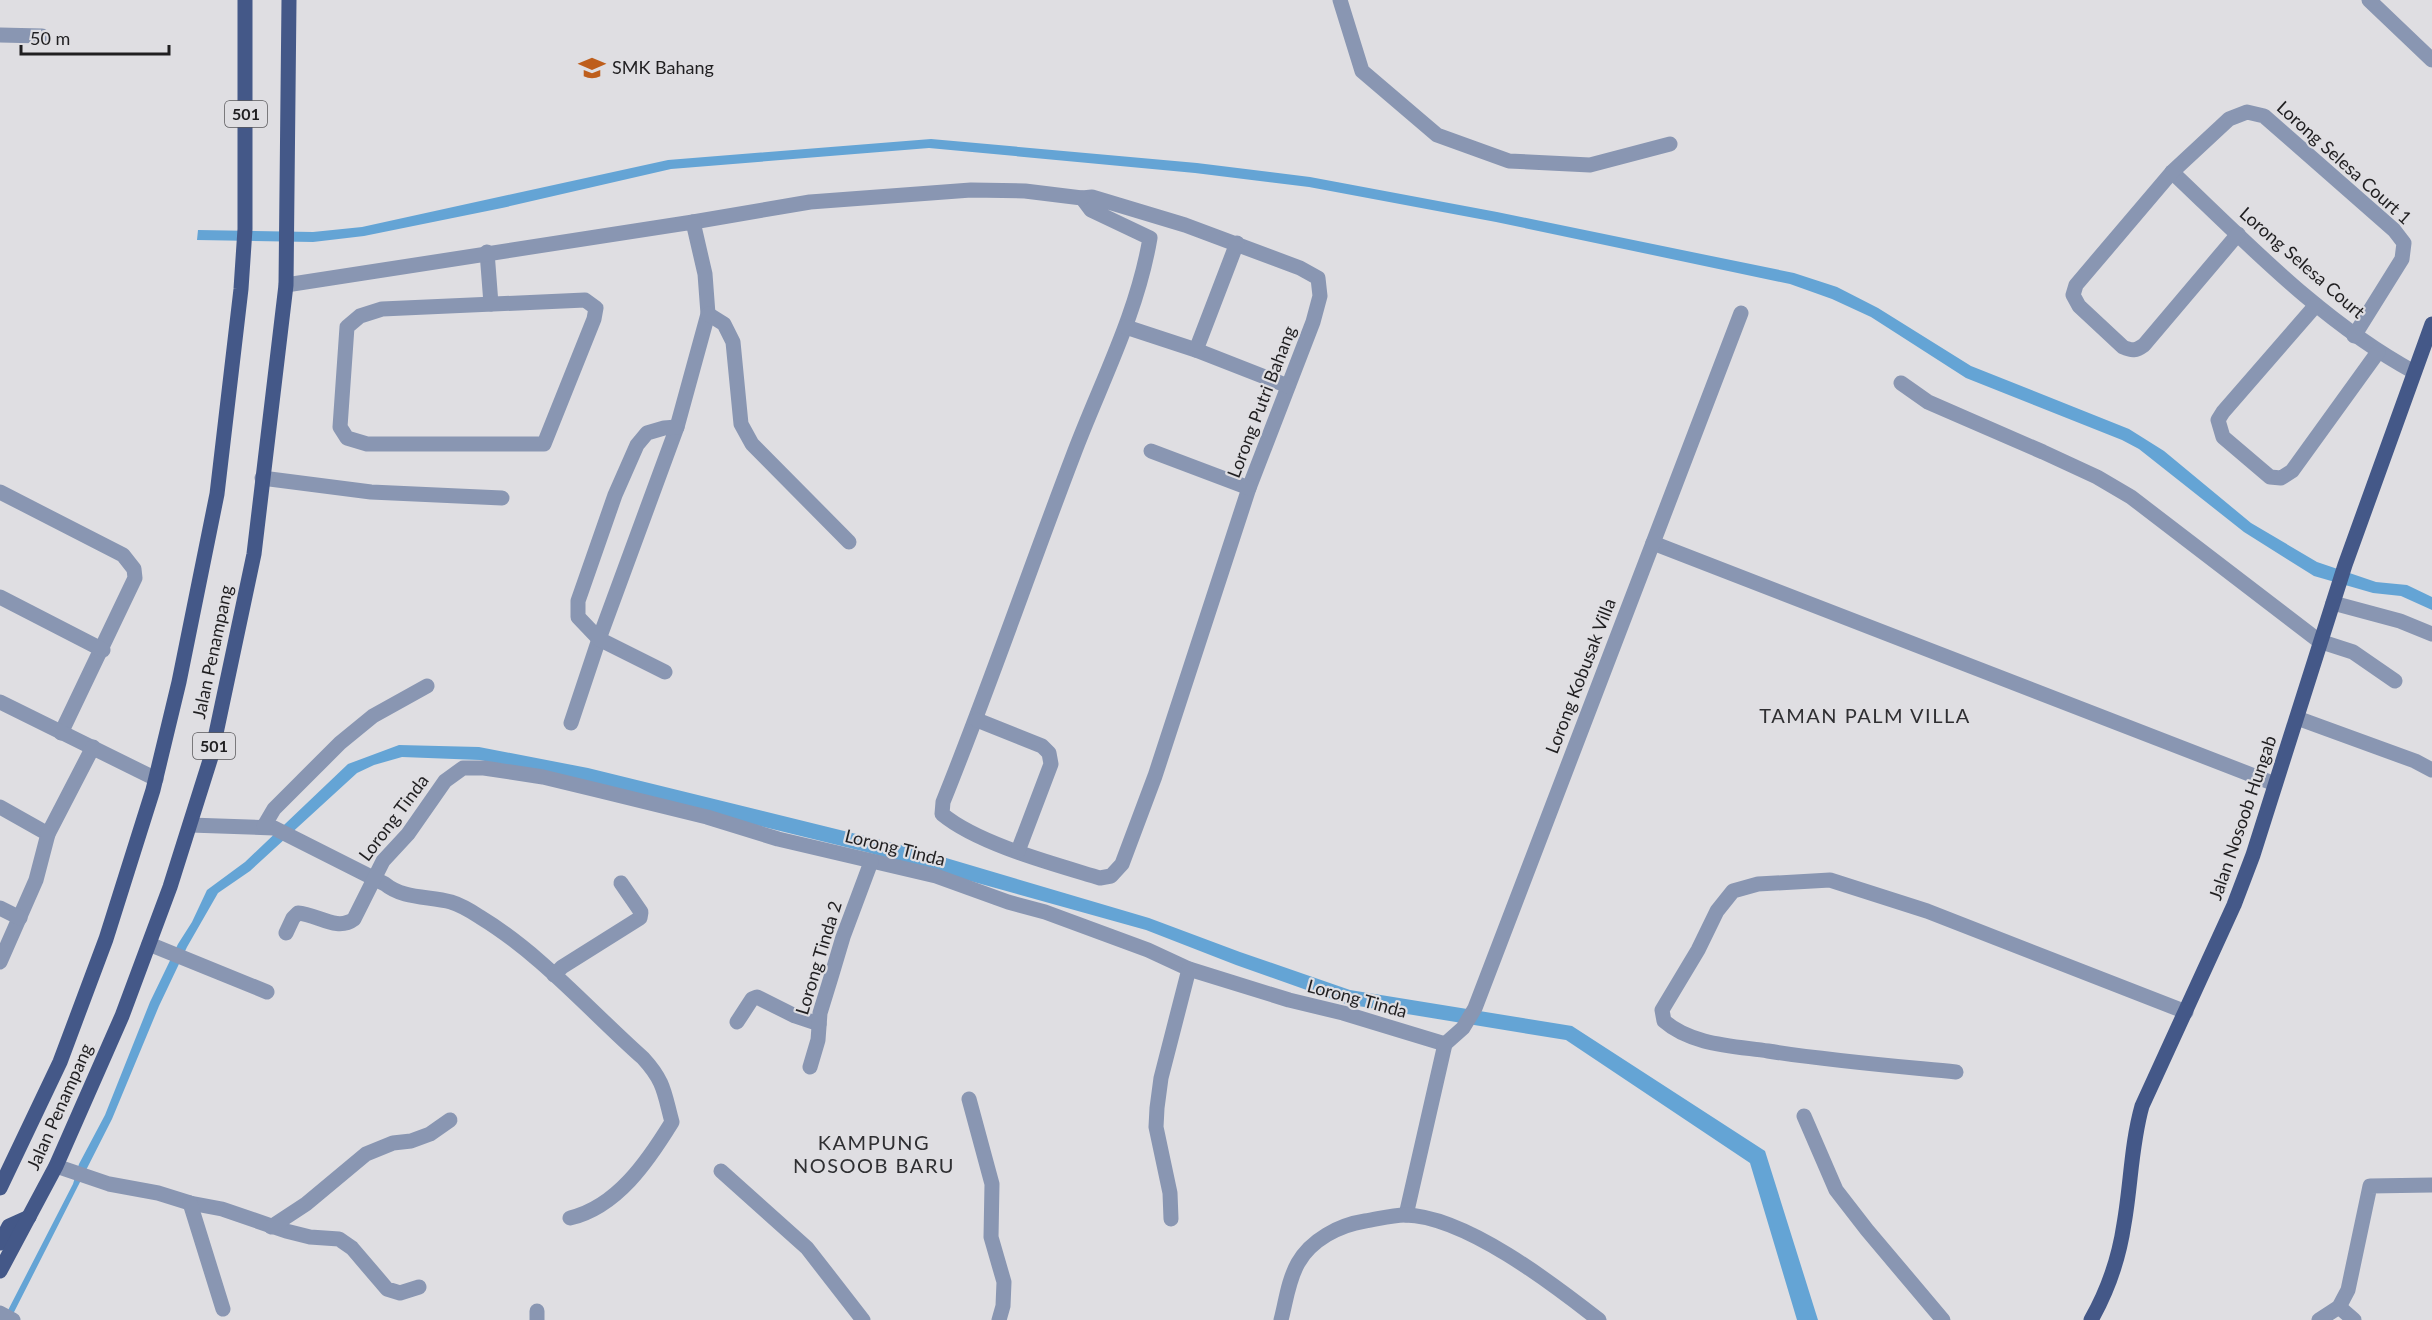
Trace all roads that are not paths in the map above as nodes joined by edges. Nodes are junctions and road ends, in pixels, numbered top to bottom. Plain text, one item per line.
1 (245, 0) edge
2 (290, 0) edge
3 (1340, 0) edge
4 (2369, 0) edge
5 (0, 35) edge
6 (42, 36) dead end
7 (2432, 60) edge
8 (1670, 144) dead end
9 (2172, 172) junction
10 (1082, 198) junction
11 (1155, 216) junction
12 (693, 222) junction
13 (2238, 234) junction
14 (1150, 238) junction
15 (1237, 243) junction
16 (487, 252) junction
17 (286, 285) junction
18 (491, 304) junction
19 (2316, 305) junction
20 (1741, 313) dead end
21 (708, 314) junction
22 (2432, 324) edge
23 (1126, 327) junction
24 (2354, 336) junction
25 (1196, 350) junction
26 (2378, 352) junction
27 (2414, 372) junction
28 (1901, 383) dead end
29 (1288, 386) junction
30 (677, 428) junction
31 (1151, 451) dead end
32 (262, 478) junction
33 (1249, 488) junction
34 (0, 492) edge
35 (502, 498) dead end
36 (849, 542) dead end
37 (1653, 543) junction
38 (0, 597) edge
39 (2334, 598) junction
40 (2432, 634) edge
41 (599, 639) junction
42 (2319, 641) junction
43 (103, 650) junction
44 (665, 672) dead end
45 (2395, 681) dead end
46 (427, 686) dead end
47 (0, 702) edge
48 (2297, 718) junction
49 (976, 720) junction
50 (571, 723) dead end
51 (62, 733) junction
52 (93, 747) junction
53 (2432, 770) edge
54 (156, 778) junction
55 (2276, 784) junction
56 (0, 807) edge
57 (190, 825) junction
58 (269, 827) junction
59 (48, 834) junction
60 (1018, 852) junction
61 (872, 862) junction
62 (373, 878) junction
63 (621, 883) dead end
64 (0, 908) edge
65 (20, 918) junction
66 (286, 933) dead end
67 (149, 944) junction
68 (0, 962) edge
69 (1189, 969) junction
70 (554, 975) junction
71 (267, 992) dead end
72 (2186, 1012) junction
73 (737, 1022) dead end
74 (819, 1024) junction
75 (1445, 1044) junction
76 (810, 1067) dead end
77 (1956, 1072) dead end
78 (969, 1099) dead end
79 (1804, 1116) dead end
80 (450, 1120) dead end
81 (56, 1166) junction
82 (721, 1171) dead end
83 (2432, 1185) edge
84 (0, 1188) edge
85 (190, 1203) junction
86 (1406, 1215) junction
87 (29, 1217) junction
88 (570, 1218) dead end
89 (1171, 1219) dead end
90 (271, 1227) junction
91 (0, 1243) edge
92 (0, 1271) edge
93 (419, 1287) dead end
94 (2339, 1307) junction
95 (223, 1309) dead end
96 (863, 1320) edge
97 (999, 1320) edge
98 (1281, 1320) edge
99 (1599, 1320) edge
100 (1943, 1320) edge
101 (2091, 1320) edge
102 (2319, 1320) edge
103 (2354, 1320) edge

1 - 54 main road, Jalan Penampang / 501
2 - 17 main road, Jalan Penampang / 501
3 - 8 street
4 - 7 street
5 - 6 street
9 - 13 street, Lorong Selesa Court
9 - 13 street
9 - 24 street, Lorong Selesa Court 1
10 - 11 street, Lorong Putri Bahang
10 - 12 street, Lorong Putri Bahang
10 - 14 street
11 - 14 street, Lorong Putri Bahang
11 - 15 street, Lorong Putri Bahang
12 - 16 street, Lorong Putri Bahang
12 - 21 street
13 - 19 street, Lorong Selesa Court
14 - 23 street, Lorong Putri Bahang
15 - 25 street
15 - 29 street, Lorong Putri Bahang
16 - 17 street, Lorong Putri Bahang
16 - 18 street
17 - 32 main road, Jalan Penampang / 501
18 - 18 street
19 - 24 street, Lorong Selesa Court
19 - 26 street
20 - 37 street, Lorong Kobusak Villa
21 - 30 street
21 - 36 street
22 - 27 main road, Jalan Nosoob Hungab
23 - 25 street
23 - 49 street, Lorong Putri Bahang
24 - 26 street, Lorong Selesa Court
25 - 29 street
26 - 27 street, Lorong Selesa Court
27 - 39 main road, Jalan Nosoob Hungab
28 - 42 street
29 - 33 street, Lorong Putri Bahang
30 - 41 street
30 - 41 street
31 - 33 street
32 - 35 street
32 - 57 main road, Jalan Penampang / 501
33 - 60 street, Lorong Putri Bahang
34 - 43 street
37 - 55 street
37 - 75 street, Lorong Kobusak Villa
38 - 43 street
39 - 40 street
39 - 42 main road, Jalan Nosoob Hungab
41 - 44 street
41 - 50 street
42 - 45 street
42 - 48 main road, Jalan Nosoob Hungab
43 - 51 street
46 - 58 street
47 - 51 street
48 - 53 street
48 - 55 main road, Jalan Nosoob Hungab
49 - 60 street
49 - 60 street, Lorong Putri Bahang
51 - 52 street
52 - 54 street
52 - 59 street
54 - 84 main road, Jalan Penampang / 501
55 - 72 main road, Jalan Nosoob Hungab
56 - 59 street
57 - 58 street
57 - 67 main road, Jalan Penampang / 501
58 - 62 street
59 - 65 street
61 - 62 street, Lorong Tinda
61 - 69 street, Lorong Tinda
61 - 74 street, Lorong Tinda 2
62 - 66 street, Lorong Tinda
62 - 70 street
63 - 70 street
64 - 65 street
65 - 68 street
67 - 71 street
67 - 81 main road, Jalan Penampang / 501
69 - 75 street, Lorong Tinda
69 - 89 street
70 - 88 street
72 - 77 street
72 - 101 main road, Jalan Nosoob Hungab
73 - 74 street
74 - 76 street, Lorong Tinda 2
75 - 86 street
78 - 97 street
79 - 100 street
80 - 90 street
81 - 85 street
81 - 87 main road, Jalan Penampang / 501
82 - 96 street
83 - 94 street
85 - 90 street
85 - 95 street
86 - 98 street
86 - 99 street
87 - 91 main road
87 - 92 main road, Jalan Penampang / 501
90 - 93 street
94 - 102 street
94 - 103 street

